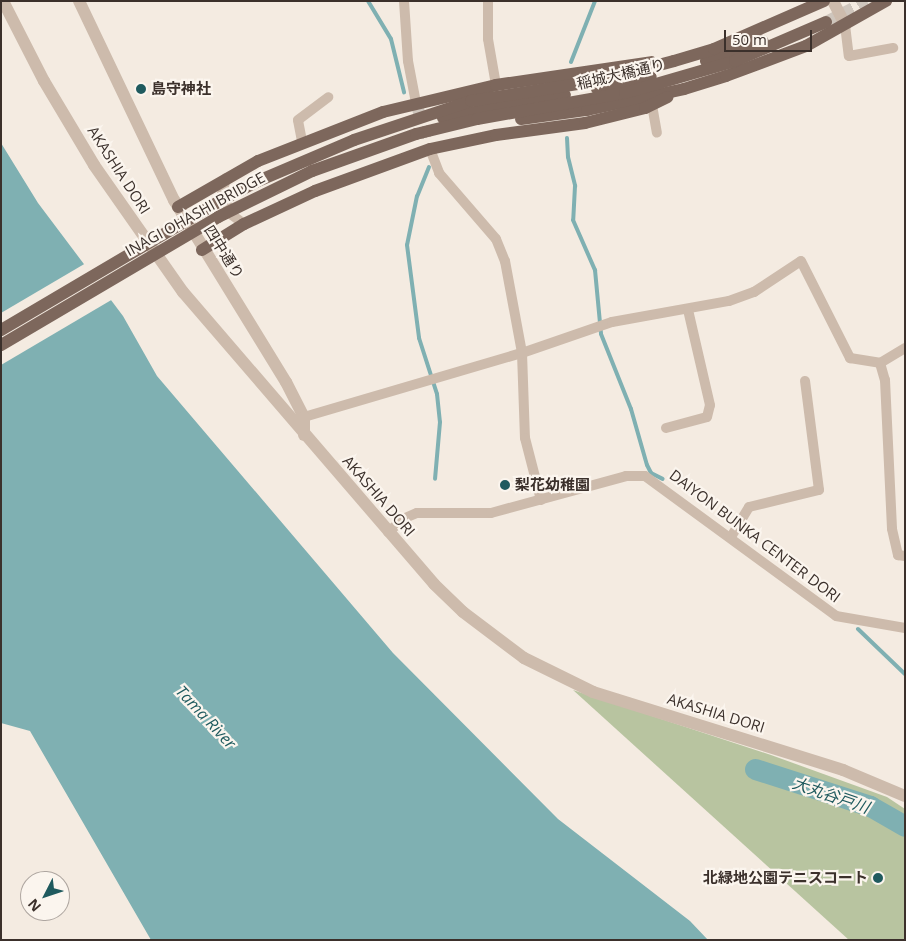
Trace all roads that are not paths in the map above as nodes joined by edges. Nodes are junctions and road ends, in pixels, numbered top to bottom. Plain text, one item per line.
1 (3, 1) edge
2 (79, 1) edge
3 (404, 1) edge
4 (488, 1) edge
5 (824, 1) edge
6 (833, 1) edge
7 (886, 1) edge
8 (824, 18) tunnel mouth
9 (845, 25) junction
10 (893, 48) dead end
11 (674, 61) junction
12 (496, 85) junction
13 (684, 89) junction
14 (328, 97) dead end
15 (652, 105) junction
16 (419, 128) junction
17 (657, 133) dead end
18 (302, 141) junction
19 (226, 178) junction
20 (178, 206) junction
21 (244, 224) junction
22 (202, 250) junction
23 (688, 310) junction
24 (1, 330) edge
25 (1, 345) edge
26 (905, 348) edge
27 (522, 353) junction
28 (880, 363) junction
29 (805, 381) dead end
30 (304, 417) junction
31 (666, 428) dead end
32 (304, 435) junction
33 (541, 500) junction
34 (388, 532) junction
35 (731, 537) junction
36 (905, 556) edge
37 (905, 628) edge
38 (905, 796) edge

1 - 32 street, AKASHIA DORI
2 - 20 street, 四中通り
3 - 16 street
4 - 12 street
5 - 11 main road
6 - 9 street
7 - 9 main road
8 - 16 main road, 稲城大橋通り
9 - 10 street
9 - 13 main road
11 - 12 main road
11 - 16 main road
12 - 16 main road
13 - 15 main road
13 - 16 main road
14 - 18 street
15 - 16 main road
15 - 17 street
16 - 18 main road
16 - 21 main road
16 - 24 main road, INAGI OHASHI BRIDGE
16 - 25 main road, INAGI OHASHI BRIDGE
16 - 27 street
18 - 19 main road
19 - 20 main road
19 - 21 street
20 - 22 street, 四中通り
21 - 22 main road
22 - 30 street, 四中通り
23 - 27 street
23 - 28 street
23 - 31 street
26 - 28 street
27 - 30 street
27 - 33 street
28 - 36 street
29 - 35 street
30 - 32 street, 四中通り
32 - 34 street, AKASHIA DORI
33 - 34 street, DAIYON BUNKA CENTER DORI
33 - 35 street, DAIYON BUNKA CENTER DORI
34 - 38 street, AKASHIA DORI
35 - 37 street, DAIYON BUNKA CENTER DORI

